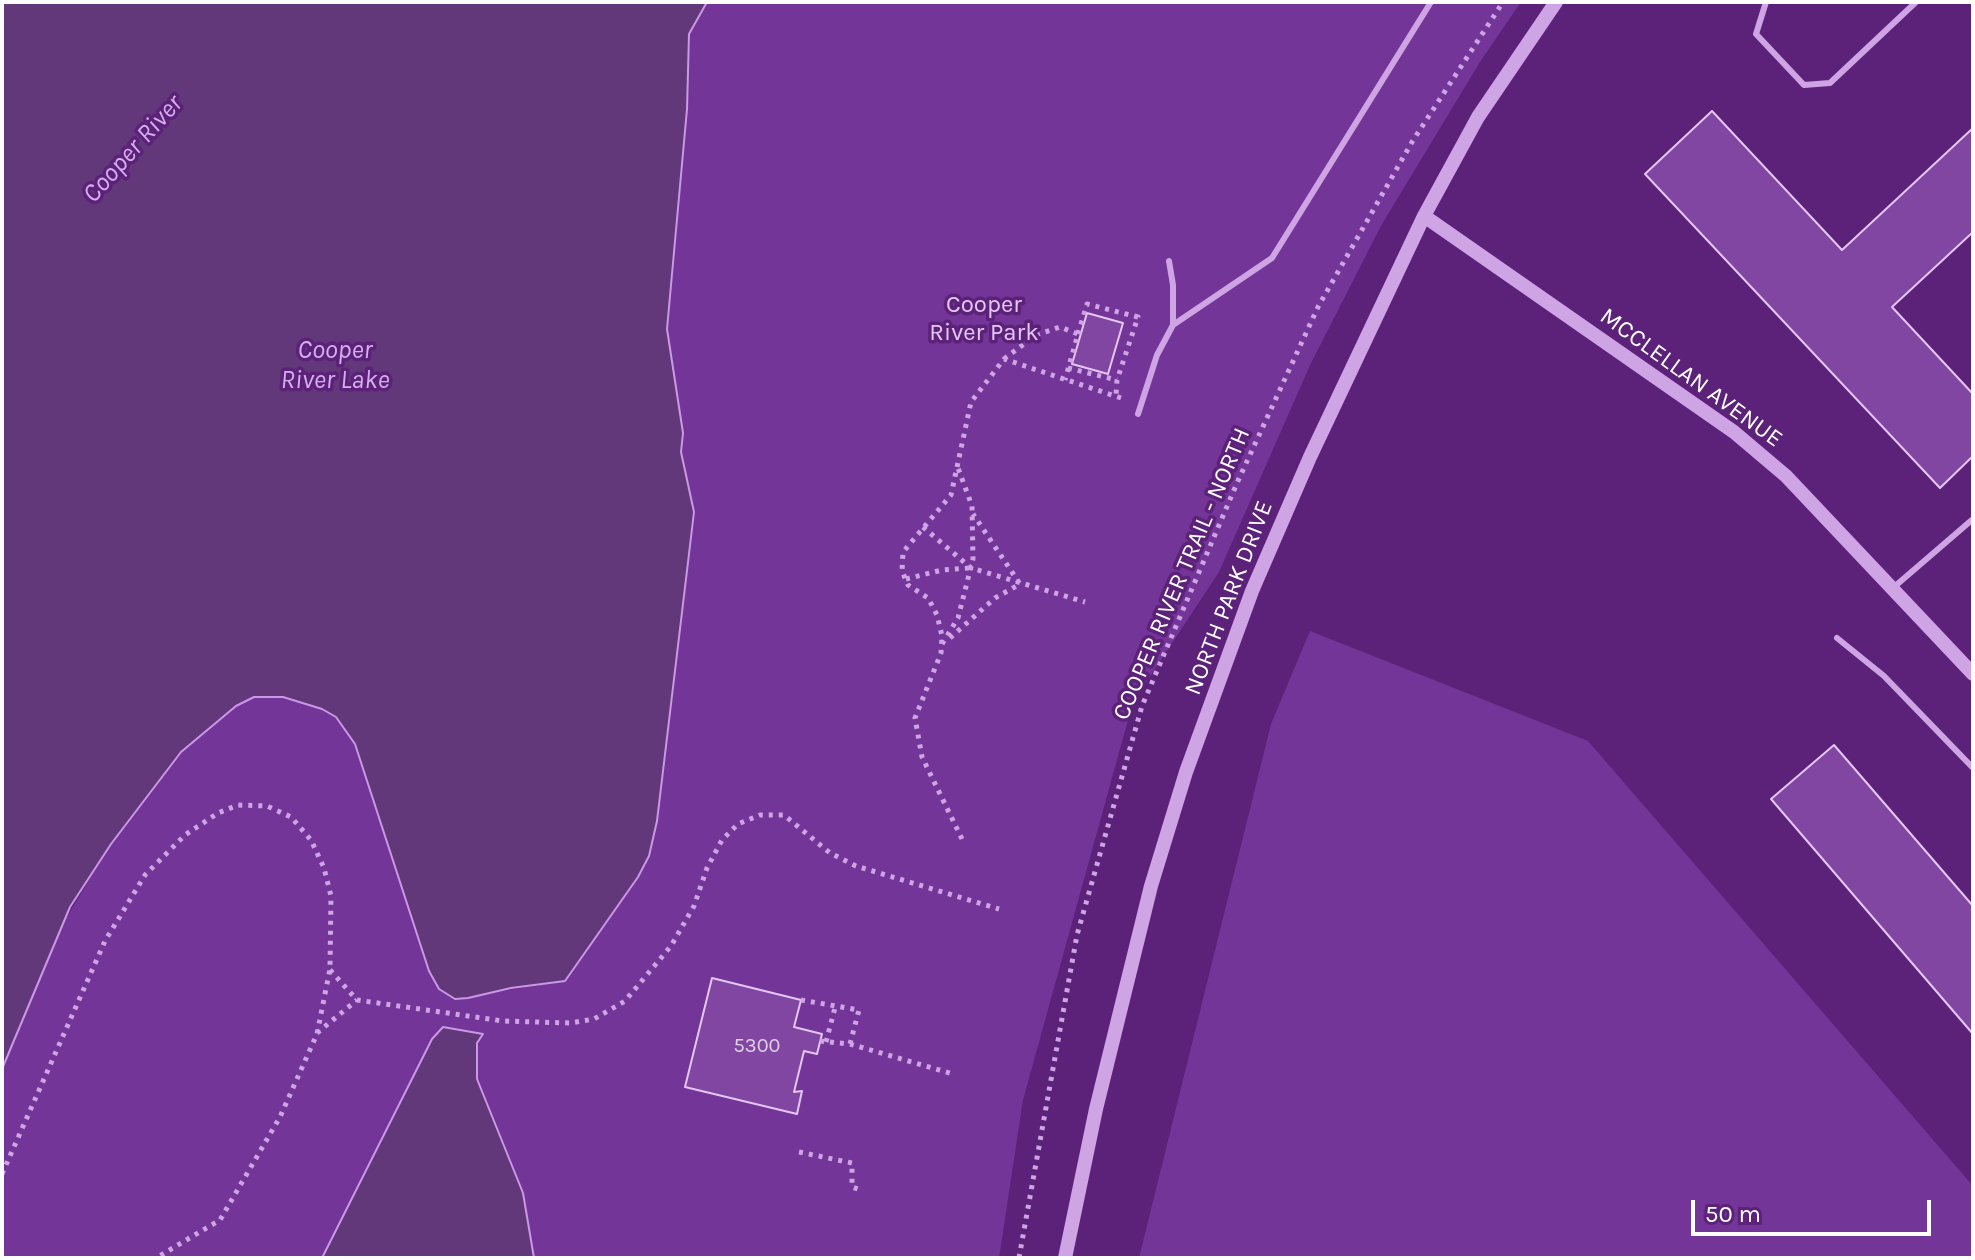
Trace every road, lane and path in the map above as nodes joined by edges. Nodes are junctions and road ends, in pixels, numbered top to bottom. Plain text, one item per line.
1 (1431, 2) edge
2 (1503, 2) edge
3 (1556, 2) edge
4 (1766, 2) edge
5 (1916, 2) edge
6 (1424, 216) junction
7 (1169, 261) dead end
8 (1173, 325) junction
9 (1078, 334) junction
10 (1004, 359) junction
11 (1068, 368) junction
12 (1065, 380) junction
13 (1117, 380) junction
14 (1116, 395) junction
15 (1124, 399) dead end
16 (1138, 414) dead end
17 (958, 467) junction
18 (972, 514) junction
19 (1973, 519) edge
20 (923, 527) junction
21 (971, 568) junction
22 (906, 579) junction
23 (1020, 584) junction
24 (1893, 587) junction
25 (1085, 602) dead end
26 (1837, 638) dead end
27 (947, 640) junction
28 (941, 645) junction
29 (1972, 671) edge
30 (1973, 768) edge
31 (962, 839) dead end
32 (999, 909) dead end
33 (330, 969) junction
34 (357, 1000) junction
35 (801, 1000) dead end
36 (836, 1004) junction
37 (317, 1034) junction
38 (850, 1044) junction
39 (953, 1074) dead end
40 (799, 1152) dead end
41 (2, 1174) edge
42 (861, 1190) dead end
43 (156, 1258) edge
44 (1019, 1258) edge
45 (1065, 1258) edge

1 - 8 lane
2 - 44 path, COOPER RIVER TRAIL - NORTH
3 - 6 street, NORTH PARK DRIVE
4 - 5 lane
6 - 24 street, MCCLELLAN AVENUE
6 - 45 street, NORTH PARK DRIVE
7 - 8 lane
8 - 16 lane
9 - 10 path
9 - 11 path
9 - 13 path
10 - 12 path
10 - 17 path
11 - 12 path
11 - 13 path
12 - 14 path
13 - 14 path
14 - 15 path
17 - 18 path
17 - 20 path
18 - 21 path
18 - 23 path
19 - 24 lane
20 - 21 path
20 - 22 path
21 - 22 path
21 - 23 path
21 - 27 path
22 - 28 path
23 - 25 path
23 - 27 path
24 - 29 street, MCCLELLAN AVENUE
26 - 30 lane
27 - 28 path
28 - 31 path
32 - 34 path
33 - 34 path
33 - 37 path
33 - 41 path
34 - 37 path
35 - 36 path
36 - 38 path
36 - 38 path
37 - 43 path
38 - 39 path
40 - 42 path

